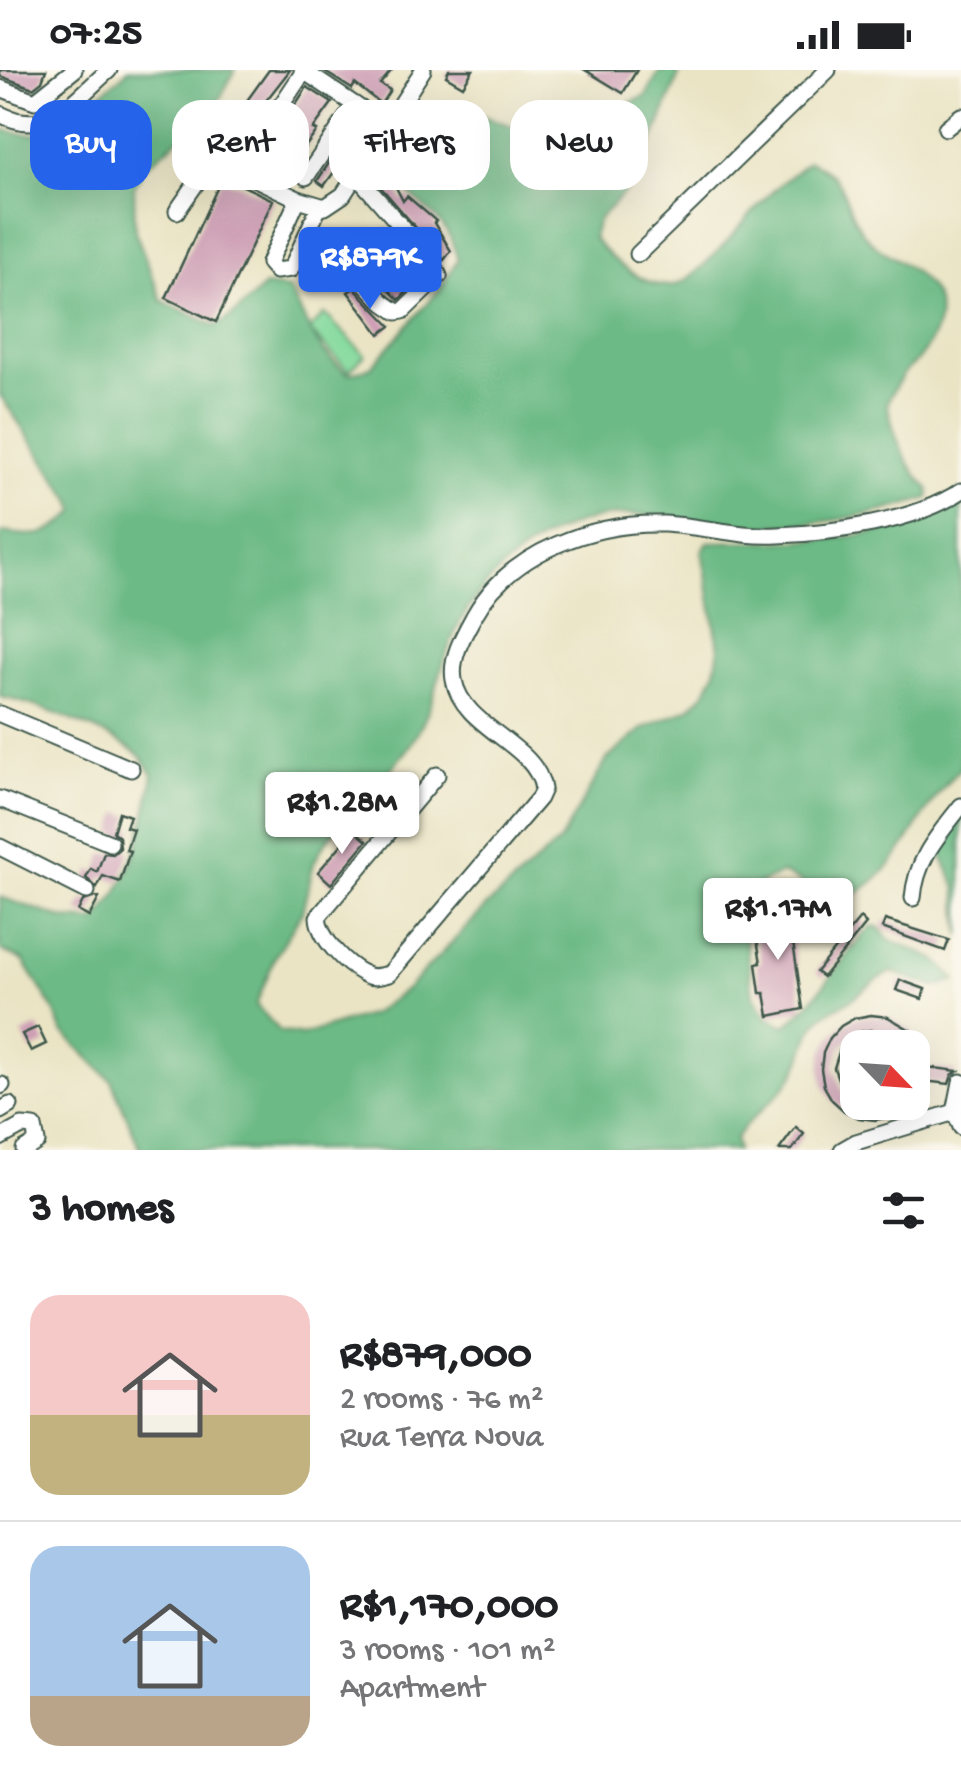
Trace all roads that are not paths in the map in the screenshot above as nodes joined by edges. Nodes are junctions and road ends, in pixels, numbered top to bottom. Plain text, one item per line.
1 (74, 70) edge
2 (109, 70) edge
3 (423, 70) edge
4 (828, 70) edge
5 (303, 71) edge
6 (0, 88) edge
7 (284, 100) edge
8 (347, 100) edge
9 (404, 100) edge
10 (0, 114) edge
11 (961, 116) edge
12 (946, 128) dead end
13 (329, 143) edge
14 (309, 173) edge
15 (346, 190) edge
16 (369, 190) edge
17 (298, 199) junction
18 (320, 207) junction
19 (177, 211) dead end
20 (638, 254) dead end
21 (359, 277) dead end
22 (961, 490) edge
23 (0, 714) edge
24 (131, 769) dead end
25 (437, 775) dead end
26 (0, 799) edge
27 (961, 806) edge
28 (110, 844) dead end
29 (0, 848) edge
30 (88, 890) dead end
31 (914, 898) dead end
32 (961, 1082) edge
33 (958, 1120) edge
34 (0, 1138) edge
35 (24, 1150) edge
36 (842, 1150) edge

1 - 6 street
2 - 10 street
3 - 9 street
4 - 20 street
5 - 7 street
5 - 8 street
11 - 12 street
13 - 14 street
15 - 18 street
16 - 21 street
17 - 18 street
17 - 18 street
17 - 19 street
22 - 25 street
23 - 24 street
26 - 28 street
27 - 31 street
29 - 30 street
32 - 33 street
33 - 36 street
34 - 35 street

